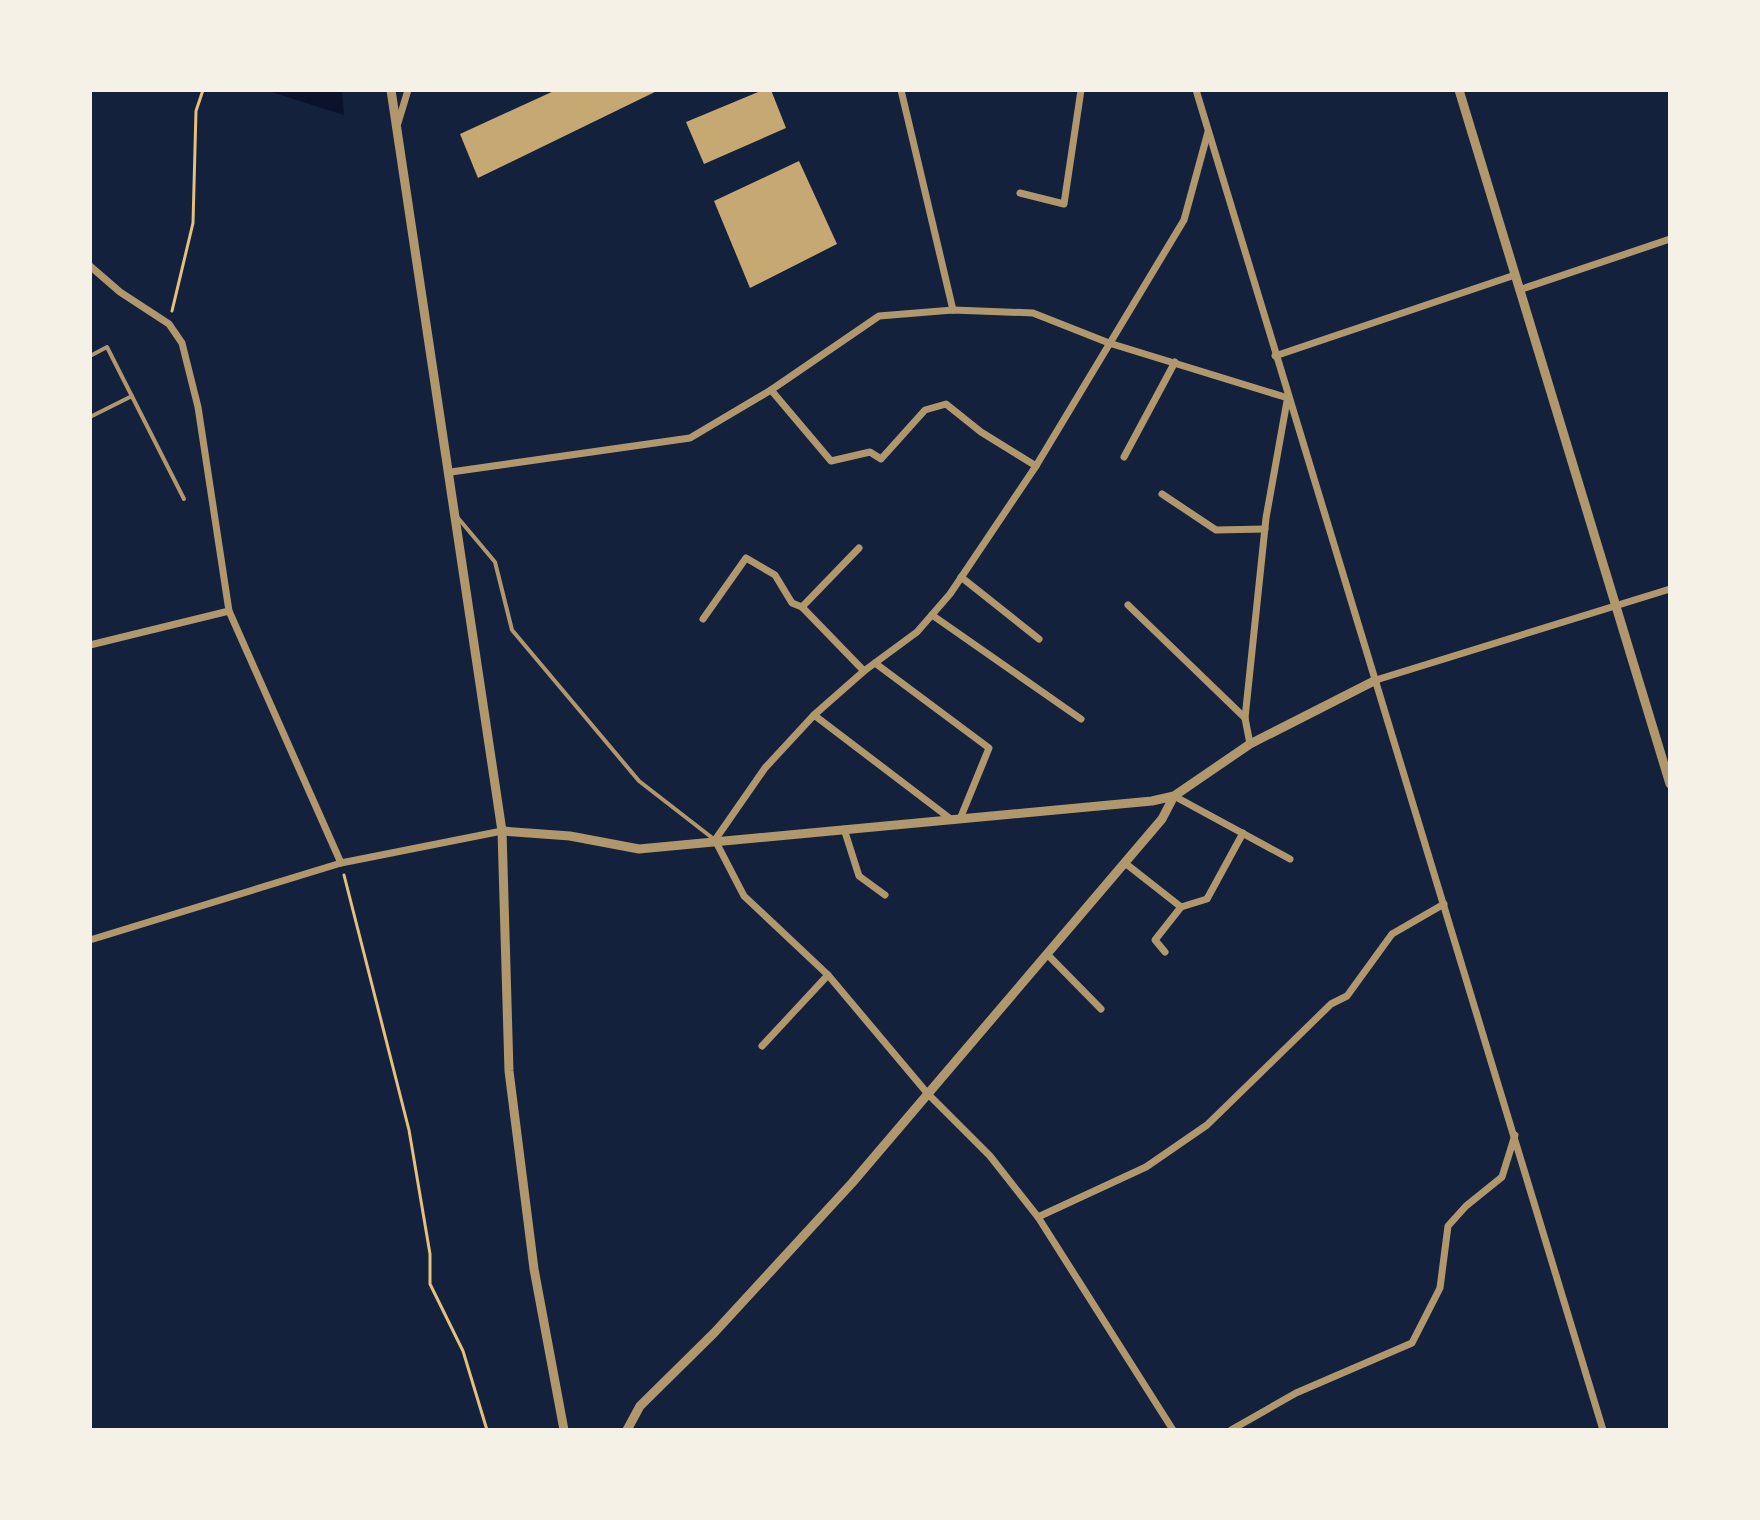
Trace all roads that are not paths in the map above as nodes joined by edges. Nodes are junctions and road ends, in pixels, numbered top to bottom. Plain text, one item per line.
1 (391, 90) edge
2 (408, 90) edge
3 (901, 90) edge
4 (1081, 90) edge
5 (1196, 90) edge
6 (1459, 90) edge
7 (396, 129) junction
8 (1208, 132) junction
9 (1020, 193) dead end
10 (1670, 239) edge
11 (90, 266) edge
12 (1515, 275) junction
13 (1519, 290) junction
14 (953, 310) junction
15 (1109, 343) junction
16 (90, 356) edge
17 (1275, 356) junction
18 (1175, 362) junction
19 (771, 390) junction
20 (132, 396) junction
21 (1288, 398) junction
22 (90, 417) edge
23 (1124, 457) dead end
24 (1036, 466) junction
25 (451, 472) junction
26 (1162, 494) dead end
27 (184, 499) dead end
28 (458, 518) junction
29 (1265, 529) junction
30 (859, 548) dead end
31 (961, 577) junction
32 (1670, 589) edge
33 (1128, 605) dead end
34 (1613, 606) junction
35 (802, 607) junction
36 (229, 611) junction
37 (932, 615) junction
38 (703, 619) dead end
39 (1039, 639) dead end
40 (90, 645) edge
41 (875, 663) junction
42 (864, 671) junction
43 (1376, 680) junction
44 (814, 715) junction
45 (1245, 718) junction
46 (1081, 719) dead end
47 (1250, 744) junction
48 (1670, 784) edge
49 (1174, 796) junction
50 (956, 820) junction
51 (844, 829) junction
52 (502, 831) junction
53 (1243, 833) junction
54 (715, 840) junction
55 (1290, 859) dead end
56 (341, 863) junction
57 (1125, 863) junction
58 (885, 895) dead end
59 (1444, 904) junction
60 (1181, 907) junction
61 (90, 940) edge
62 (1165, 952) dead end
63 (1047, 954) junction
64 (828, 975) junction
65 (1101, 1009) dead end
66 (762, 1046) dead end
67 (928, 1094) junction
68 (1515, 1135) junction
69 (1038, 1217) junction
70 (564, 1430) edge
71 (627, 1430) edge
72 (1173, 1430) edge
73 (1231, 1430) edge
74 (1603, 1430) edge

1 - 7 street
2 - 7 street
3 - 14 street
4 - 9 street
5 - 8 street
6 - 12 street
7 - 25 street
8 - 15 street
8 - 17 street
10 - 13 street
11 - 36 street
12 - 13 street
12 - 17 street
13 - 34 street
14 - 15 street
14 - 19 street
15 - 18 street
15 - 24 street
16 - 20 lane
17 - 21 street
18 - 21 street
18 - 23 street
19 - 24 street
19 - 25 street
20 - 22 lane
20 - 27 lane
21 - 29 street
21 - 43 street
24 - 31 street
25 - 28 street
26 - 29 street
28 - 52 street
28 - 54 lane
29 - 45 street
30 - 35 street
31 - 37 street
31 - 39 street
32 - 34 street
33 - 45 street
34 - 43 street
34 - 48 street
35 - 38 street
35 - 42 street
36 - 40 street
36 - 56 street
37 - 41 street
37 - 46 street
41 - 42 street
41 - 50 street
42 - 44 street
43 - 47 street
43 - 59 street
44 - 50 street
44 - 54 street
45 - 47 street
47 - 49 street
49 - 50 street
49 - 53 street
49 - 57 street
50 - 51 street
51 - 54 street
51 - 58 street
52 - 54 street
52 - 56 street
52 - 70 street
53 - 55 street
53 - 60 street
54 - 64 street
56 - 61 street
57 - 60 street
57 - 63 street
59 - 68 street
59 - 69 street
60 - 62 street
63 - 65 street
63 - 67 street
64 - 66 street
64 - 67 street
67 - 69 street
67 - 71 street
68 - 73 street
68 - 74 street
69 - 72 street

